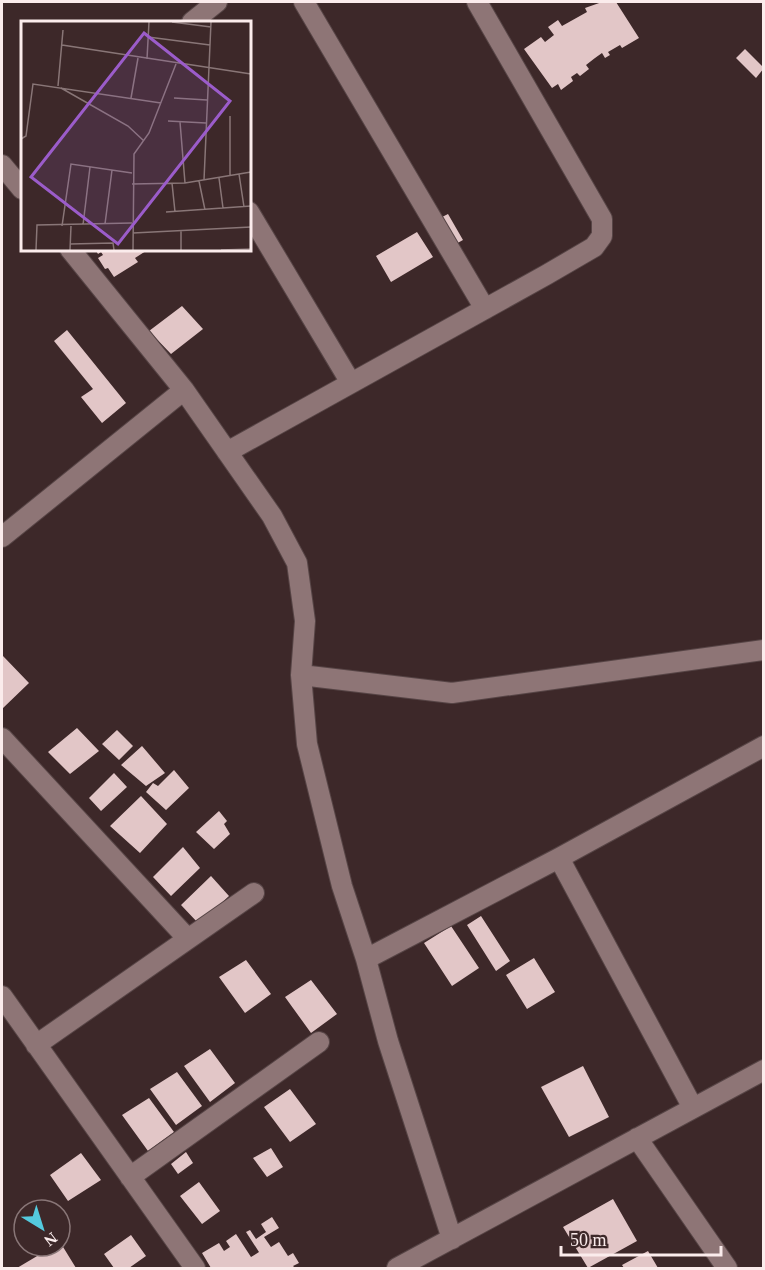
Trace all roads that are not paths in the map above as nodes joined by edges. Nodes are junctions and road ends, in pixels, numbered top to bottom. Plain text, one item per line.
1 (217, 2) edge
2 (304, 2) edge
3 (477, 2) edge
4 (193, 21) edge
5 (250, 214) edge
6 (71, 250) edge
7 (485, 309) junction
8 (351, 383) junction
9 (184, 390) junction
10 (227, 452) junction
11 (2, 537) edge
12 (764, 650) edge
13 (302, 675) junction
14 (2, 738) edge
15 (764, 746) edge
16 (559, 858) junction
17 (254, 893) dead end
18 (188, 939) junction
19 (366, 959) junction
20 (2, 996) edge
21 (319, 1042) dead end
22 (36, 1045) junction
23 (764, 1070) edge
24 (693, 1108) junction
25 (637, 1138) junction
26 (130, 1177) junction
27 (452, 1239) junction
28 (725, 1268) edge
29 (195, 1269) edge
30 (397, 1269) edge

1 - 4 street
2 - 7 street
3 - 7 street
5 - 8 street
6 - 9 street
7 - 8 street
8 - 10 street
9 - 10 street
9 - 11 street
10 - 13 street
12 - 13 street
13 - 19 street
14 - 18 street
15 - 16 street
16 - 19 street
16 - 24 street
17 - 18 street
18 - 22 street
19 - 27 street
20 - 22 street
21 - 26 street
22 - 26 street
23 - 24 street
24 - 25 street
25 - 27 street
25 - 28 street
26 - 29 street
27 - 30 street

